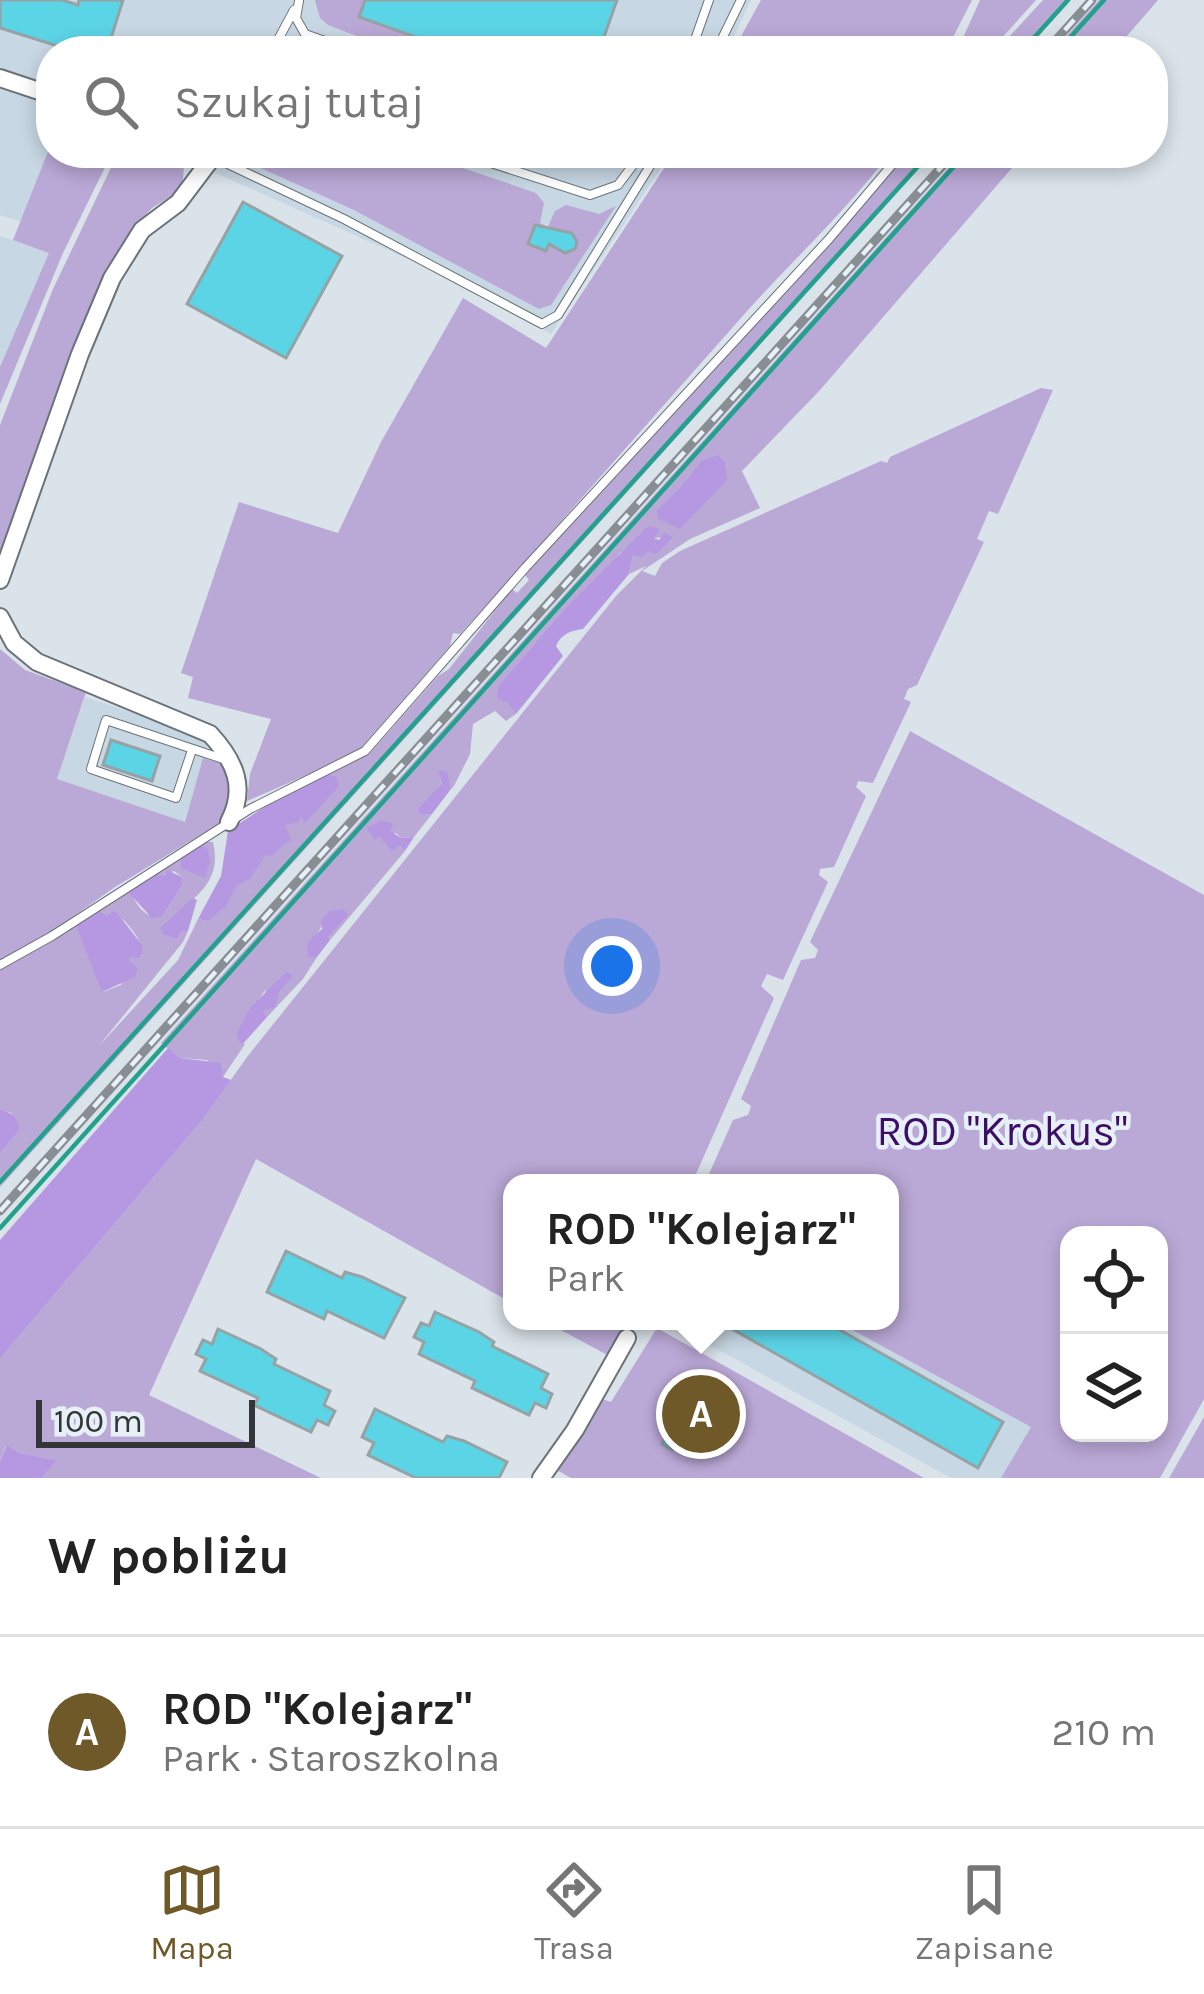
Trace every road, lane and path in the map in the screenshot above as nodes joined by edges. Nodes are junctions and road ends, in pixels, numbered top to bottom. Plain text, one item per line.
1 (709, 0) edge
2 (741, 0) edge
3 (299, 1) edge
4 (305, 34) junction
5 (280, 36) edge
6 (286, 36) edge
7 (311, 36) edge
8 (696, 36) edge
9 (723, 36) edge
10 (0, 78) edge
11 (36, 90) edge
12 (201, 168) edge
13 (236, 168) edge
14 (506, 168) edge
15 (630, 168) edge
16 (649, 168) edge
17 (889, 168) edge
18 (0, 580) edge
19 (0, 617) edge
20 (192, 750) junction
21 (231, 760) junction
22 (229, 822) junction
23 (0, 965) edge
24 (627, 1338) dead end
25 (541, 1478) edge

1 - 8 lane
2 - 9 lane
3 - 4 lane
3 - 5 lane
4 - 6 lane
4 - 7 lane
10 - 11 street
12 - 18 street
13 - 16 lane
14 - 15 lane
17 - 22 lane
19 - 21 street
20 - 20 lane
20 - 21 lane
21 - 22 street
22 - 23 lane
24 - 25 street

